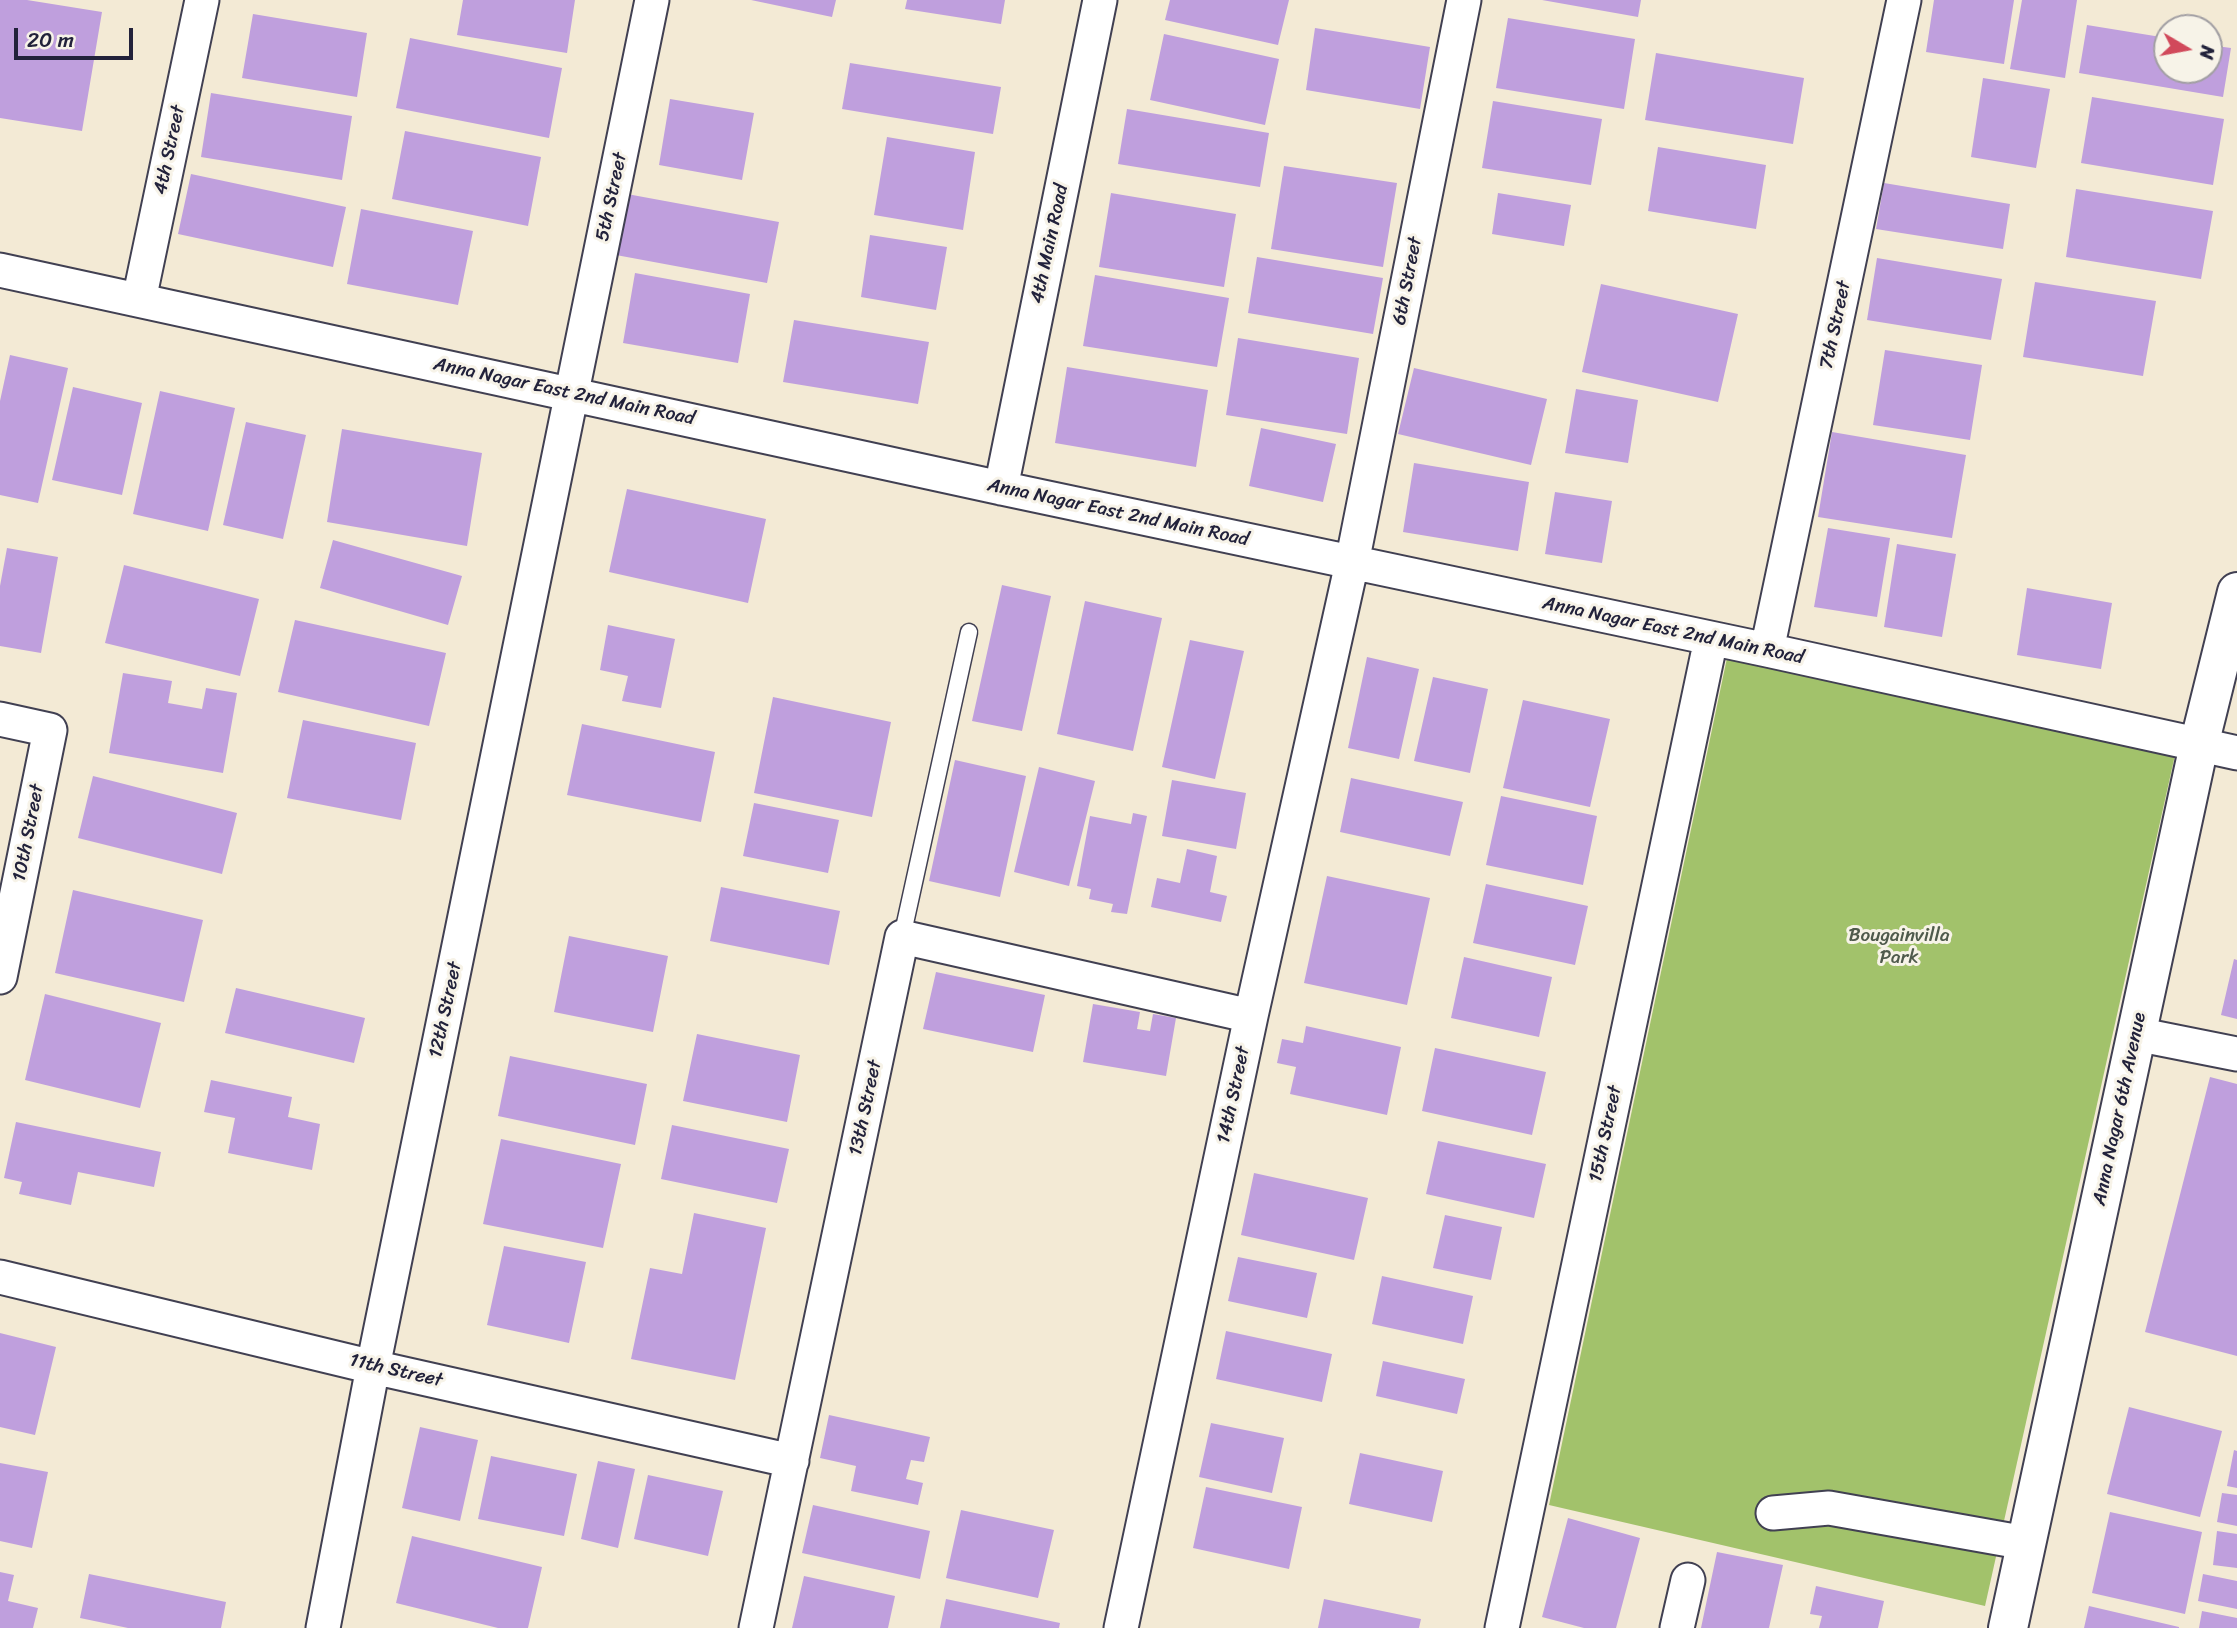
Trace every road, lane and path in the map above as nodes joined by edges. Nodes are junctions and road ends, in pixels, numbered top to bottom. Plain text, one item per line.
1 (202, 0) edge
2 (652, 0) edge
3 (1100, 0) edge
4 (1465, 0) edge
5 (1904, 0) edge
6 (0, 270) edge
7 (139, 300) junction
8 (572, 394) junction
9 (1001, 488) junction
10 (1352, 563) junction
11 (2237, 592) edge
12 (969, 632) dead end
13 (1711, 639) junction
14 (1767, 650) junction
15 (0, 719) edge
16 (2199, 745) junction
17 (2237, 753) edge
18 (902, 937) junction
19 (0, 977) edge
20 (1251, 1016) junction
21 (2136, 1034) junction
22 (2237, 1054) edge
23 (0, 1277) edge
24 (373, 1367) junction
25 (792, 1461) junction
26 (1773, 1513) dead end
27 (2026, 1543) junction
28 (1688, 1580) dead end
29 (323, 1628) edge
30 (756, 1628) edge
31 (1121, 1628) edge
32 (1502, 1628) edge
33 (1677, 1628) edge
34 (2008, 1628) edge

1 - 7 street, 4th Street
2 - 8 street, 5th Street
3 - 9 street, 4th Main Road
4 - 10 street, 6th Street
5 - 14 street, 7th Street
6 - 7 street, Anna Nagar East 2nd Main Road
7 - 8 street, Anna Nagar East 2nd Main Road
8 - 9 street, Anna Nagar East 2nd Main Road
8 - 24 street, 12th Street
9 - 10 street, Anna Nagar East 2nd Main Road
10 - 13 street, Anna Nagar East 2nd Main Road
10 - 20 street, 14th Street
11 - 16 street, Anna Nagar 6th Avenue
12 - 18 lane
13 - 14 street, Anna Nagar East 2nd Main Road
13 - 32 street, 15th Street
14 - 16 street, Anna Nagar East 2nd Main Road
15 - 19 street, 10th Street
16 - 17 street, Anna Nagar East 2nd Main Road
16 - 21 street, Anna Nagar 6th Avenue
18 - 20 street
18 - 25 street, 13th Street
20 - 31 street, 14th Street
21 - 22 street
21 - 27 street, Anna Nagar 6th Avenue
23 - 24 street, 11th Street
24 - 25 street, 11th Street
24 - 29 street, 12th Street
25 - 30 street, 13th Street
26 - 27 street
27 - 34 street, Anna Nagar 6th Avenue
28 - 33 street

